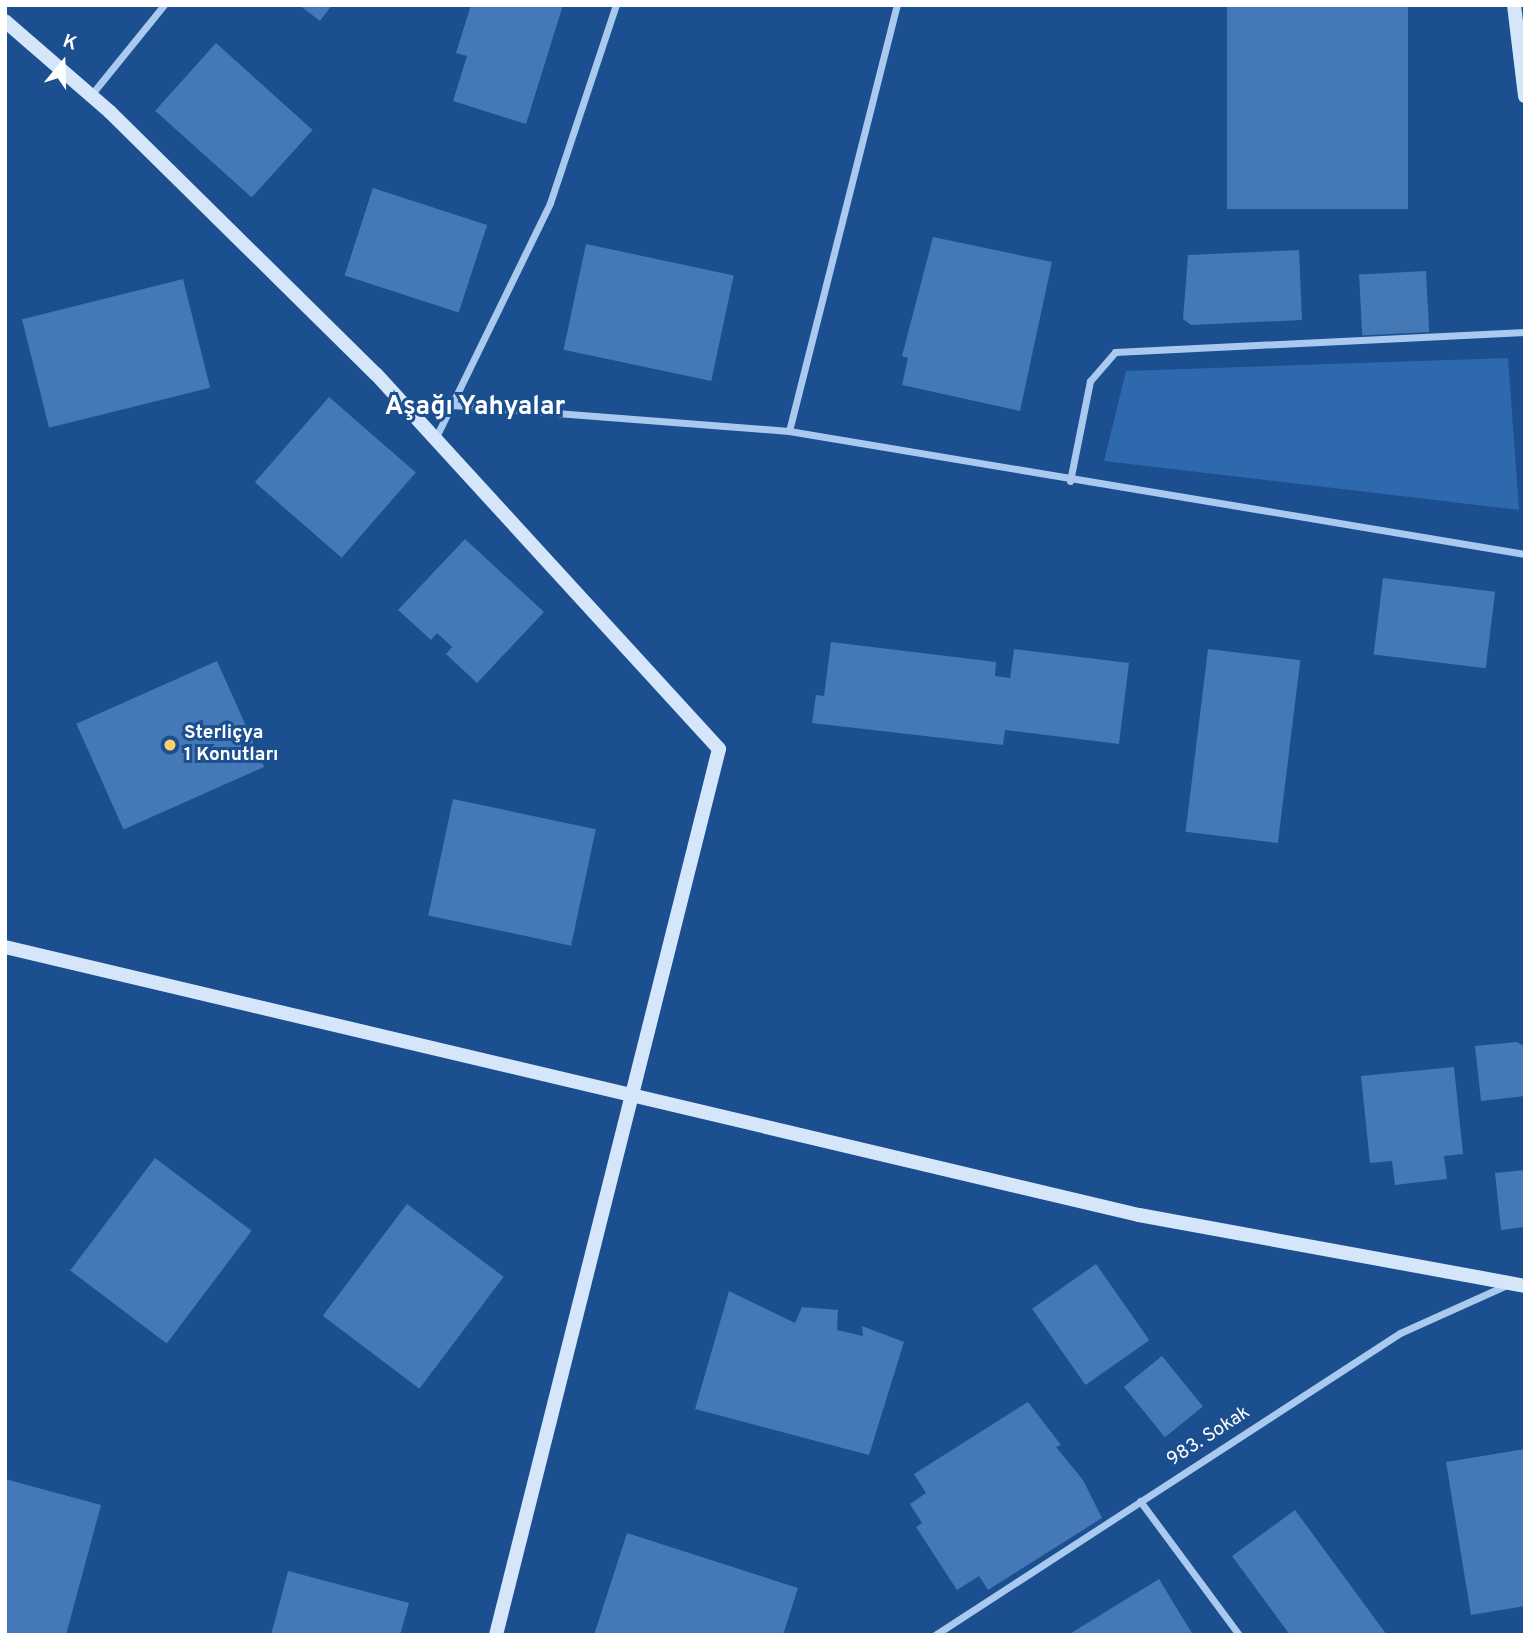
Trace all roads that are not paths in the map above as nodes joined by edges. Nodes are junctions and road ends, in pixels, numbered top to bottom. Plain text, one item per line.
1 (164, 5) edge
2 (616, 5) edge
3 (897, 5) edge
4 (1514, 5) edge
5 (5, 21) edge
6 (91, 95) junction
7 (1525, 96) edge
8 (1525, 332) edge
9 (452, 405) junction
10 (789, 431) junction
11 (436, 437) junction
12 (1070, 481) junction
13 (1525, 554) edge
14 (5, 947) edge
15 (635, 1095) junction
16 (1518, 1285) edge
17 (1140, 1501) junction
18 (496, 1635) edge
19 (935, 1635) edge
20 (1239, 1635) edge

1 - 6 street
2 - 9 street
3 - 10 street
4 - 7 street
5 - 6 street
6 - 11 street
8 - 12 street
9 - 10 street
9 - 11 street
10 - 12 street
11 - 15 street
12 - 13 street
14 - 15 street
15 - 16 street
15 - 18 street
16 - 17 street, 983. Sokak
17 - 19 street, 983. Sokak
17 - 20 street

